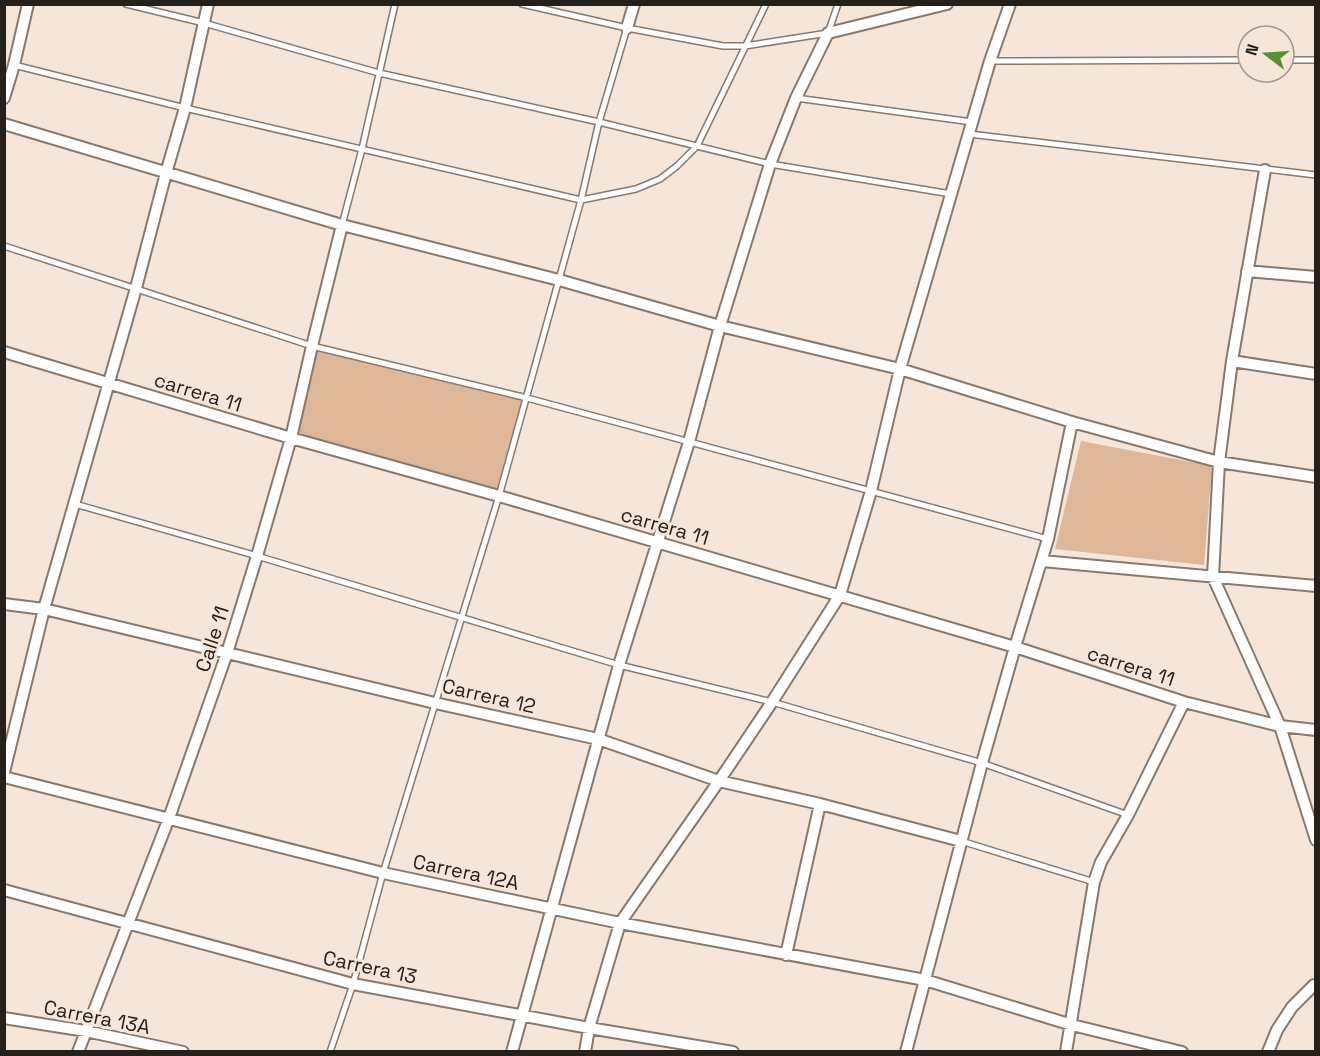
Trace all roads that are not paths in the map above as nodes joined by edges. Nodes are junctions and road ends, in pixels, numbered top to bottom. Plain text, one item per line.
1 (28, 4) edge
2 (126, 4) edge
3 (208, 4) edge
4 (395, 4) edge
5 (522, 4) edge
6 (634, 4) edge
7 (766, 4) edge
8 (838, 4) edge
9 (947, 4) edge
10 (1010, 4) edge
11 (204, 23) junction
12 (627, 28) junction
13 (828, 33) junction
14 (745, 46) junction
15 (1236, 60) edge
16 (1296, 60) edge
17 (1316, 60) edge
18 (990, 61) junction
19 (14, 65) junction
20 (378, 73) junction
21 (4, 98) edge
22 (796, 98) junction
23 (185, 108) junction
24 (599, 122) junction
25 (972, 122) junction
26 (4, 124) edge
27 (969, 134) junction
28 (696, 146) junction
29 (362, 149) junction
30 (770, 164) junction
31 (1265, 170) junction
32 (166, 173) junction
33 (1316, 175) edge
34 (951, 195) junction
35 (581, 200) junction
36 (342, 225) junction
37 (4, 246) edge
38 (1248, 271) junction
39 (1316, 277) edge
40 (559, 280) junction
41 (136, 288) junction
42 (720, 326) junction
43 (312, 346) junction
44 (4, 352) edge
45 (1232, 361) junction
46 (900, 369) junction
47 (1316, 374) edge
48 (109, 384) junction
49 (527, 398) junction
50 (1072, 422) junction
51 (291, 438) junction
52 (689, 442) junction
53 (1219, 462) junction
54 (1316, 477) edge
55 (871, 491) junction
56 (499, 496) junction
57 (75, 504) junction
58 (1048, 539) junction
59 (657, 543) junction
60 (257, 556) junction
61 (1042, 561) junction
62 (1213, 578) junction
63 (1316, 586) edge
64 (840, 595) junction
65 (4, 604) edge
66 (44, 609) junction
67 (462, 617) junction
68 (1015, 647) junction
69 (227, 653) junction
70 (619, 665) junction
71 (772, 702) junction
72 (1184, 702) junction
73 (435, 703) junction
74 (1280, 726) junction
75 (1316, 730) edge
76 (598, 739) junction
77 (982, 763) junction
78 (4, 774) edge
79 (719, 781) junction
80 (820, 804) junction
81 (1128, 815) junction
82 (169, 818) junction
83 (1316, 840) edge
84 (961, 841) junction
85 (384, 873) junction
86 (1094, 882) junction
87 (4, 890) edge
88 (552, 908) junction
89 (128, 923) junction
90 (620, 923) junction
91 (786, 955) junction
92 (925, 980) junction
93 (353, 984) junction
94 (1315, 986) edge
95 (522, 1015) junction
96 (4, 1018) edge
97 (1072, 1025) junction
98 (589, 1028) junction
99 (86, 1032) junction
100 (78, 1052) edge
101 (183, 1052) edge
102 (330, 1052) edge
103 (512, 1052) edge
104 (585, 1052) edge
105 (733, 1052) edge
106 (906, 1052) edge
107 (1066, 1052) edge
108 (1182, 1052) edge
109 (1268, 1052) edge

1 - 19 street
2 - 11 lane
3 - 11 street
4 - 20 lane
5 - 12 lane
6 - 12 street
7 - 14 lane
8 - 13 lane
9 - 13 street
10 - 18 street
11 - 20 lane
11 - 23 street
12 - 14 lane
12 - 24 lane
13 - 14 lane
13 - 22 street
14 - 28 lane
15 - 18 lane
16 - 17 lane
18 - 25 street
19 - 21 street
19 - 23 lane
20 - 24 lane
20 - 29 lane
22 - 25 lane
22 - 30 street
23 - 29 lane
23 - 32 street
24 - 28 lane
24 - 35 lane
25 - 27 street
26 - 32 street
27 - 31 lane
27 - 34 street
28 - 30 lane
28 - 35 lane
29 - 35 lane
29 - 36 lane
30 - 34 lane
30 - 42 street
31 - 33 lane
31 - 38 street
32 - 36 street
32 - 41 street
34 - 46 street
35 - 40 lane
36 - 40 street
36 - 43 street, Calle 11
37 - 41 lane
38 - 39 street
38 - 45 street
40 - 42 street
40 - 49 lane
41 - 43 lane
41 - 48 street
42 - 46 street
42 - 52 street
43 - 49 lane
43 - 51 street, Calle 11
44 - 48 street, carrera 11
45 - 47 street
45 - 53 street
46 - 50 street
46 - 55 street
48 - 51 street, carrera 11
48 - 57 street
49 - 52 lane
49 - 56 lane
50 - 53 street
50 - 58 street
51 - 56 street, carrera 11
51 - 60 street, Calle 11
52 - 55 lane
52 - 59 street
53 - 54 street
53 - 62 street
55 - 58 lane
55 - 64 street
56 - 59 street, carrera 11
56 - 67 lane
57 - 60 lane
57 - 66 street
58 - 61 street
59 - 64 street, carrera 11
59 - 70 street
60 - 67 lane
60 - 69 street, Calle 11
61 - 62 street
61 - 68 street
62 - 63 street
62 - 74 street
64 - 68 street, carrera 11
64 - 71 street
65 - 66 street, Carrera 12
66 - 69 street, Carrera 12
66 - 78 street
67 - 70 lane
67 - 73 lane
68 - 72 street, carrera 11
68 - 77 street
69 - 73 street, Carrera 12
69 - 82 street, Calle 11
70 - 71 lane
70 - 76 street
71 - 77 lane
71 - 79 street
72 - 74 street, carrera 11
72 - 81 street
73 - 76 street, Carrera 12
73 - 85 lane
74 - 75 street, carrera 11
74 - 83 street
76 - 79 street, Carrera 12
76 - 88 street
77 - 81 lane
77 - 84 street
78 - 82 street, Carrera 12A
79 - 80 street, Carrera 12
79 - 90 street
80 - 84 street, Carrera 12
80 - 91 street
81 - 86 street
82 - 85 street, Carrera 12A
82 - 89 street, Calle 11
84 - 86 lane
84 - 92 street
85 - 88 street, Carrera 12A
85 - 93 lane
86 - 97 street
87 - 89 street, Carrera 13
88 - 90 street, Carrera 12A
88 - 95 street
89 - 93 street, Carrera 13
89 - 99 street, Calle 11
90 - 91 street, Carrera 12A
90 - 98 street
91 - 92 street, Carrera 12A
92 - 97 street, Carrera 12A
92 - 106 street
93 - 95 street, Carrera 13
93 - 102 lane
94 - 109 street
95 - 98 street, Carrera 13
95 - 103 street
96 - 99 street, Carrera 13A
97 - 107 street
97 - 108 street, Carrera 12A
98 - 104 street
98 - 105 street, Carrera 13
99 - 100 street, Calle 11
99 - 101 street, Carrera 13A

